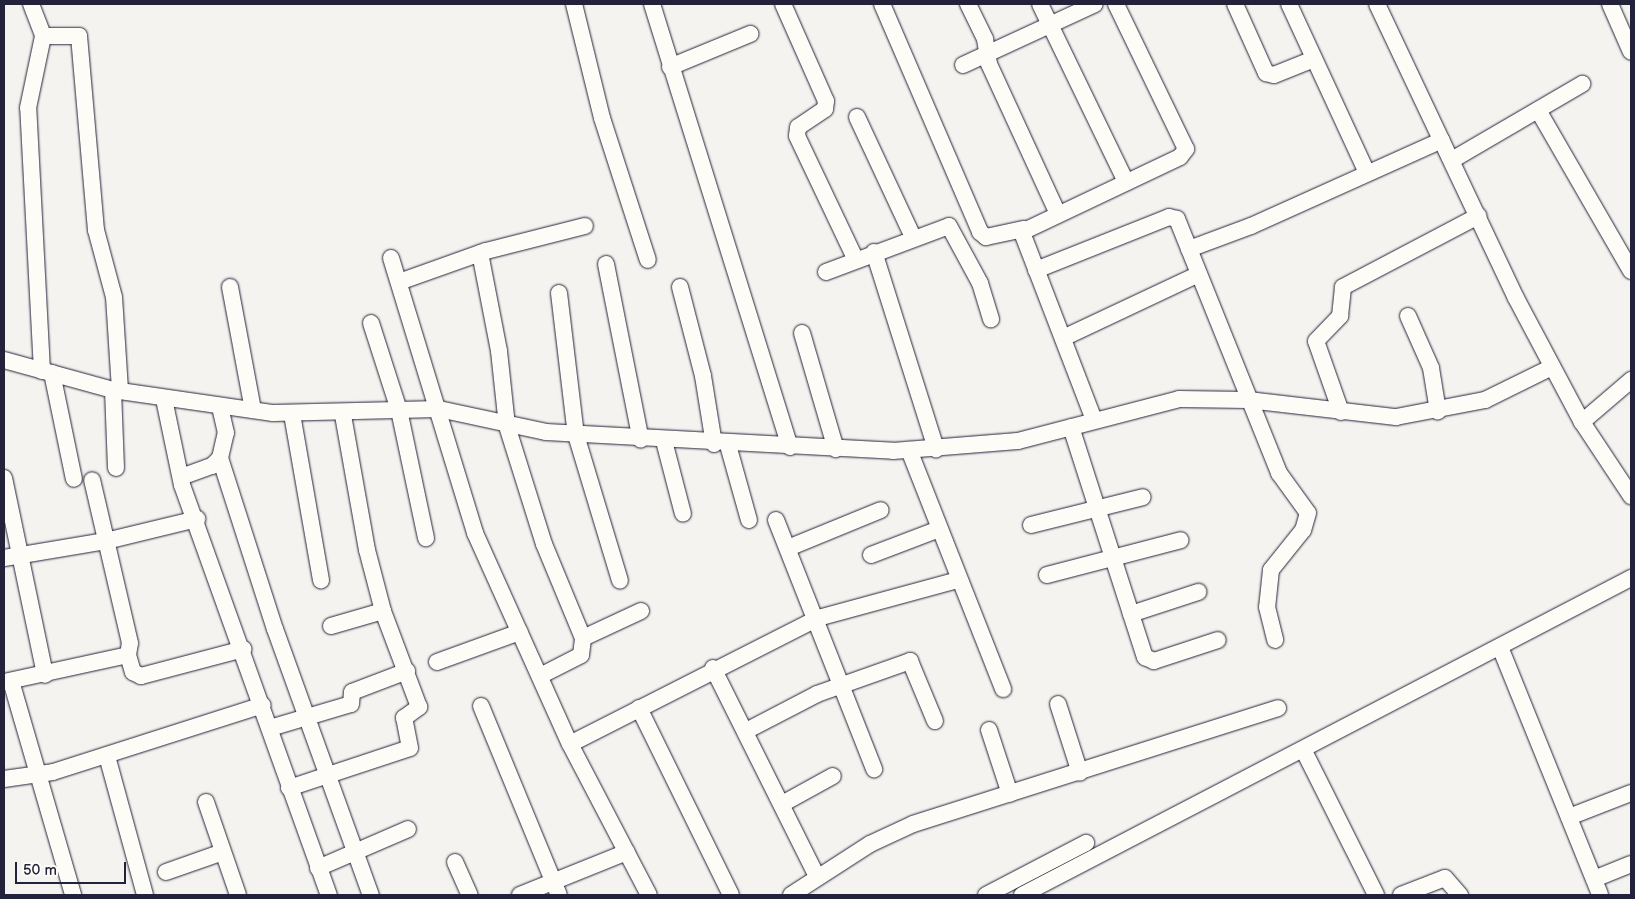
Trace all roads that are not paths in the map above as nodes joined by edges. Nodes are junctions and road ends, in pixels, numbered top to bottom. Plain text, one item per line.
1 (31, 4) edge
2 (574, 4) edge
3 (652, 4) edge
4 (782, 4) edge
5 (882, 4) edge
6 (968, 4) edge
7 (1040, 4) edge
8 (1095, 4) edge
9 (1116, 4) edge
10 (1235, 4) edge
11 (1289, 4) edge
12 (1377, 4) edge
13 (1610, 4) edge
14 (1050, 25) junction
15 (750, 34) dead end
16 (43, 36) junction
17 (1631, 52) edge
18 (987, 53) junction
19 (1314, 59) junction
20 (963, 65) dead end
21 (670, 67) junction
22 (1582, 84) dead end
23 (1538, 110) junction
24 (857, 117) dead end
25 (1442, 140) junction
26 (1452, 160) junction
27 (1367, 173) junction
28 (1126, 182) junction
29 (1058, 214) junction
30 (1478, 216) junction
31 (585, 226) dead end
32 (1024, 228) junction
33 (913, 237) junction
34 (1189, 249) junction
35 (874, 252) junction
36 (480, 253) junction
37 (391, 258) dead end
38 (648, 260) dead end
39 (856, 260) junction
40 (606, 264) dead end
41 (1036, 270) junction
42 (1631, 271) edge
43 (826, 272) dead end
44 (1199, 274) junction
45 (398, 282) junction
46 (230, 287) dead end
47 (680, 287) dead end
48 (559, 293) dead end
49 (1408, 316) dead end
50 (991, 319) dead end
51 (372, 323) dead end
52 (802, 333) dead end
53 (1063, 338) junction
54 (4, 360) edge
55 (1552, 367) junction
56 (47, 372) junction
57 (1630, 384) edge
58 (116, 390) junction
59 (164, 398) junction
60 (1248, 400) junction
61 (220, 406) junction
62 (439, 409) junction
63 (253, 410) junction
64 (399, 410) junction
65 (1438, 411) junction
66 (1341, 412) junction
67 (292, 414) junction
68 (343, 415) junction
69 (1094, 420) junction
70 (1582, 422) junction
71 (507, 426) junction
72 (1071, 427) junction
73 (576, 435) junction
74 (641, 440) junction
75 (664, 441) junction
76 (721, 444) junction
77 (790, 447) junction
78 (836, 449) junction
79 (936, 449) junction
80 (909, 450) junction
81 (220, 458) junction
82 (116, 468) dead end
83 (180, 477) junction
84 (4, 478) edge
85 (74, 479) dead end
86 (92, 480) dead end
87 (1631, 496) edge
88 (1143, 497) dead end
89 (881, 510) dead end
90 (1098, 510) junction
91 (683, 514) dead end
92 (197, 519) junction
93 (749, 520) dead end
94 (776, 520) dead end
95 (1031, 525) dead end
96 (939, 529) junction
97 (426, 538) dead end
98 (1181, 540) dead end
99 (106, 541) junction
100 (788, 548) junction
101 (22, 554) junction
102 (870, 555) dead end
103 (4, 558) edge
104 (1114, 560) junction
105 (1047, 575) dead end
106 (1631, 578) edge
107 (958, 580) junction
108 (321, 581) dead end
109 (620, 581) dead end
110 (1198, 592) dead end
111 (383, 611) junction
112 (641, 611) dead end
113 (1131, 614) junction
114 (818, 618) junction
115 (331, 626) dead end
116 (520, 632) junction
117 (583, 638) junction
118 (1218, 640) dead end
119 (1275, 640) dead end
120 (1500, 647) junction
121 (243, 649) junction
122 (128, 655) junction
123 (437, 662) dead end
124 (713, 668) junction
125 (407, 671) junction
126 (45, 675) junction
127 (540, 676) junction
128 (7, 682) edge
129 (843, 685) junction
130 (1002, 688) dead end
131 (1058, 704) dead end
132 (263, 705) junction
133 (481, 706) dead end
134 (638, 708) junction
135 (1278, 708) dead end
136 (308, 717) junction
137 (935, 721) dead end
138 (270, 728) junction
139 (989, 730) dead end
140 (746, 732) junction
141 (570, 744) junction
142 (1304, 751) junction
143 (107, 756) junction
144 (874, 769) dead end
145 (1080, 773) junction
146 (35, 774) junction
147 (329, 776) junction
148 (833, 776) dead end
149 (4, 778) edge
150 (289, 788) junction
151 (1631, 793) edge
152 (1010, 794) junction
153 (206, 802) dead end
154 (782, 804) junction
155 (1569, 817) junction
156 (408, 829) dead end
157 (1086, 843) dead end
158 (223, 852) junction
159 (356, 852) junction
160 (627, 852) junction
161 (455, 862) dead end
162 (1631, 864) edge
163 (318, 868) junction
164 (166, 872) dead end
165 (817, 877) junction
166 (1594, 879) junction
167 (556, 889) edge
168 (73, 895) edge
169 (145, 895) edge
170 (238, 895) edge
171 (329, 895) edge
172 (371, 895) edge
173 (470, 895) edge
174 (520, 895) edge
175 (649, 895) edge
176 (731, 895) edge
177 (791, 895) edge
178 (986, 895) edge
179 (1022, 895) edge
180 (1376, 895) edge
181 (1400, 895) edge
182 (1460, 895) edge
183 (1600, 895) edge

1 - 16 street
2 - 38 street
3 - 21 street
4 - 39 street
5 - 32 street
6 - 18 street
7 - 14 street
8 - 14 street
9 - 28 street
10 - 19 street
11 - 19 street
12 - 25 street
13 - 17 street
14 - 18 street
14 - 28 street
15 - 21 street
16 - 56 street
16 - 58 street
18 - 20 street
18 - 29 street
19 - 27 street
21 - 77 street
22 - 23 street
23 - 26 street
23 - 42 street
24 - 33 street
25 - 26 street
25 - 27 street
26 - 30 street
27 - 34 street
28 - 29 street
29 - 32 street
30 - 55 street
30 - 66 street
31 - 36 street
32 - 41 street
33 - 35 street
33 - 50 street
34 - 41 street
34 - 44 street
35 - 39 street
35 - 79 street
36 - 45 street
36 - 71 street
37 - 45 street
39 - 43 street
40 - 74 street
41 - 53 street
44 - 53 street
44 - 60 street
45 - 62 street
46 - 63 street
47 - 76 street
48 - 73 street
49 - 65 street
51 - 64 street
52 - 78 street
53 - 69 street
54 - 56 street
55 - 65 street
55 - 70 street
56 - 58 street
56 - 85 street
57 - 70 street
58 - 59 street
58 - 82 street
59 - 61 street
59 - 83 street
60 - 66 street
60 - 69 street
60 - 119 street
61 - 63 street
61 - 81 street
62 - 64 street
62 - 71 street
62 - 116 street
63 - 67 street
64 - 68 street
64 - 97 street
65 - 66 street
67 - 68 street
67 - 108 street
68 - 111 street
69 - 72 street
70 - 87 street
71 - 73 street
71 - 117 street
72 - 79 street
72 - 90 street
73 - 74 street
73 - 109 street
74 - 75 street
75 - 76 street
75 - 91 street
76 - 77 street
76 - 93 street
77 - 78 street
78 - 80 street
79 - 80 street
80 - 96 street
81 - 83 street
81 - 136 street
83 - 92 street
84 - 101 street
86 - 99 street
88 - 90 street
89 - 100 street
90 - 95 street
90 - 104 street
92 - 99 street
92 - 121 street
94 - 100 street
96 - 102 street
96 - 107 street
98 - 104 street
99 - 101 street
99 - 122 street
100 - 114 street
101 - 103 street
101 - 126 street
104 - 105 street
104 - 113 street
106 - 120 street
107 - 114 street
107 - 130 street
110 - 113 street
111 - 115 street
111 - 125 street
112 - 117 street
113 - 118 street
114 - 124 street
114 - 129 street
116 - 123 street
116 - 127 street
117 - 127 street
120 - 142 street
120 - 155 street
121 - 122 street
121 - 132 street
122 - 126 street
124 - 134 street
124 - 140 street
125 - 136 street
125 - 147 street
126 - 128 street
127 - 141 street
128 - 146 street
129 - 137 street
129 - 140 street
129 - 144 street
131 - 145 street
132 - 138 street
132 - 143 street
133 - 167 street
134 - 141 street
134 - 176 street
135 - 145 street
136 - 138 street
136 - 147 street
138 - 150 street
139 - 152 street
140 - 154 street
141 - 160 street
142 - 179 street
142 - 180 street
143 - 146 street
143 - 169 street
145 - 152 street
146 - 149 street
146 - 168 street
147 - 150 street
147 - 159 street
148 - 154 street
150 - 163 street
151 - 155 street
152 - 165 street
153 - 158 street
154 - 165 street
155 - 166 street
156 - 159 street
157 - 178 street
158 - 164 street
158 - 170 street
159 - 163 street
159 - 172 street
160 - 167 street
160 - 175 street
161 - 173 street
162 - 166 street
163 - 171 street
165 - 177 street
166 - 183 street
167 - 174 street
181 - 182 street

